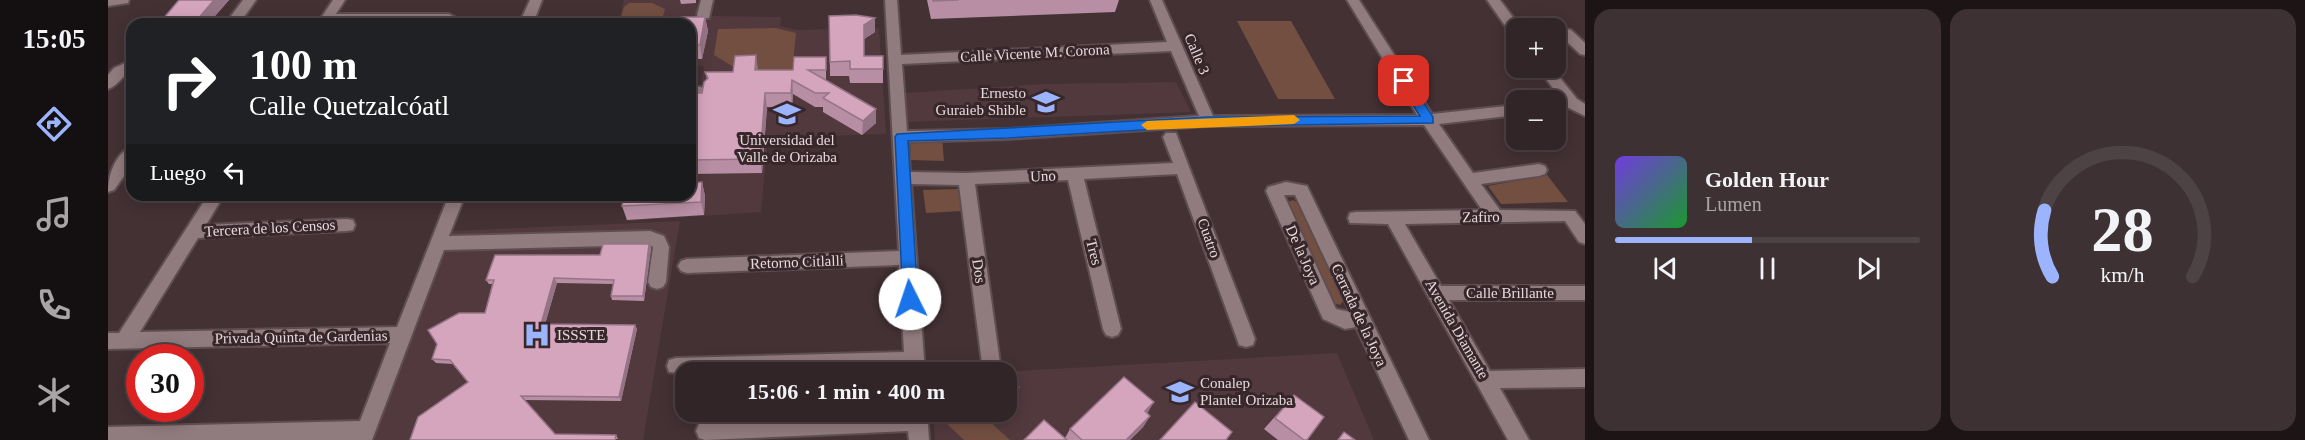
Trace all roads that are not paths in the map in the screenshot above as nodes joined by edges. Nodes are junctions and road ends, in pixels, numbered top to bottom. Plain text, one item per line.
1 (123, 0) edge
2 (250, 0) edge
3 (339, 0) edge
4 (536, 0) edge
5 (706, 0) edge
6 (891, 0) edge
7 (1156, 0) edge
8 (1371, 0) edge
9 (1492, 0) edge
10 (108, 2) edge
11 (1354, 2) edge
12 (704, 15) edge
13 (236, 18) edge
14 (327, 18) edge
15 (528, 18) edge
16 (1506, 18) edge
17 (1566, 33) dead end
18 (1175, 46) junction
19 (1585, 51) edge
20 (895, 60) junction
21 (122, 68) edge
22 (1555, 78) edge
23 (108, 84) edge
24 (1581, 105) edge
25 (1506, 111) edge
26 (1428, 120) junction
27 (1208, 121) junction
28 (1585, 126) edge
29 (902, 137) junction
30 (1171, 137) dead end
31 (126, 161) edge
32 (1183, 168) junction
33 (1539, 170) dead end
34 (1075, 174) junction
35 (903, 178) junction
36 (966, 178) junction
37 (1471, 179) junction
38 (108, 186) edge
39 (1301, 190) joint
40 (212, 201) edge
41 (455, 201) edge
42 (1496, 217) junction
43 (1356, 218) dead end
44 (1394, 219) junction
45 (347, 225) dead end
46 (193, 232) junction
47 (1585, 237) edge
48 (439, 243) junction
49 (908, 258) junction
50 (687, 266) dead end
51 (657, 282) dead end
52 (1585, 292) edge
53 (1436, 293) junction
54 (1360, 318) junction
55 (1112, 329) dead end
56 (404, 335) junction
57 (1246, 339) dead end
58 (117, 341) edge
59 (915, 362) edge
60 (991, 362) edge
61 (1585, 378) edge
62 (1486, 380) junction
63 (918, 424) edge
64 (706, 431) dead end
65 (364, 435) edge
66 (269, 436) edge
67 (108, 437) edge
68 (180, 437) edge
69 (1419, 440) edge
70 (1520, 440) edge

1 - 10 street
2 - 13 street
3 - 14 street
4 - 15 street
5 - 12 street
6 - 20 street
7 - 18 street, Calle 3
8 - 11 street
9 - 16 street
11 - 26 street
17 - 19 street
18 - 20 street, Calle Vicente M. Corona
18 - 27 street, Calle 3
20 - 29 street
21 - 23 street
22 - 24 street
24 - 28 street
25 - 26 street
26 - 27 street
26 - 37 street
27 - 29 street
29 - 35 street
30 - 32 street, Cuatro
31 - 38 street
32 - 34 street, Uno
32 - 57 street, Cuatro
33 - 37 street
34 - 36 street, Uno
34 - 55 street, Tres
35 - 36 street, Uno
35 - 49 street
36 - 60 street, Dos
37 - 42 street
39 - 54 street, Cerrada de la Joya
39 - 54 street, De la Joya
40 - 46 street
41 - 48 street
42 - 44 street, Zafiro
42 - 47 street, Zafiro
43 - 44 street, Zafiro
44 - 53 street, Avenida Diamante
45 - 46 street, Tercera de los Censos
46 - 58 street
48 - 51 street
48 - 56 street
49 - 50 street, Retorno Citlalli
49 - 59 street
52 - 53 street, Calle Brillante
53 - 62 street, Avenida Diamante
54 - 69 street, Cerrada de la Joya
56 - 58 street, Privada Quinta de Gardenias
56 - 65 street
61 - 62 street
62 - 70 street, Avenida Diamante
63 - 64 street
65 - 66 street
66 - 68 street
67 - 68 street

